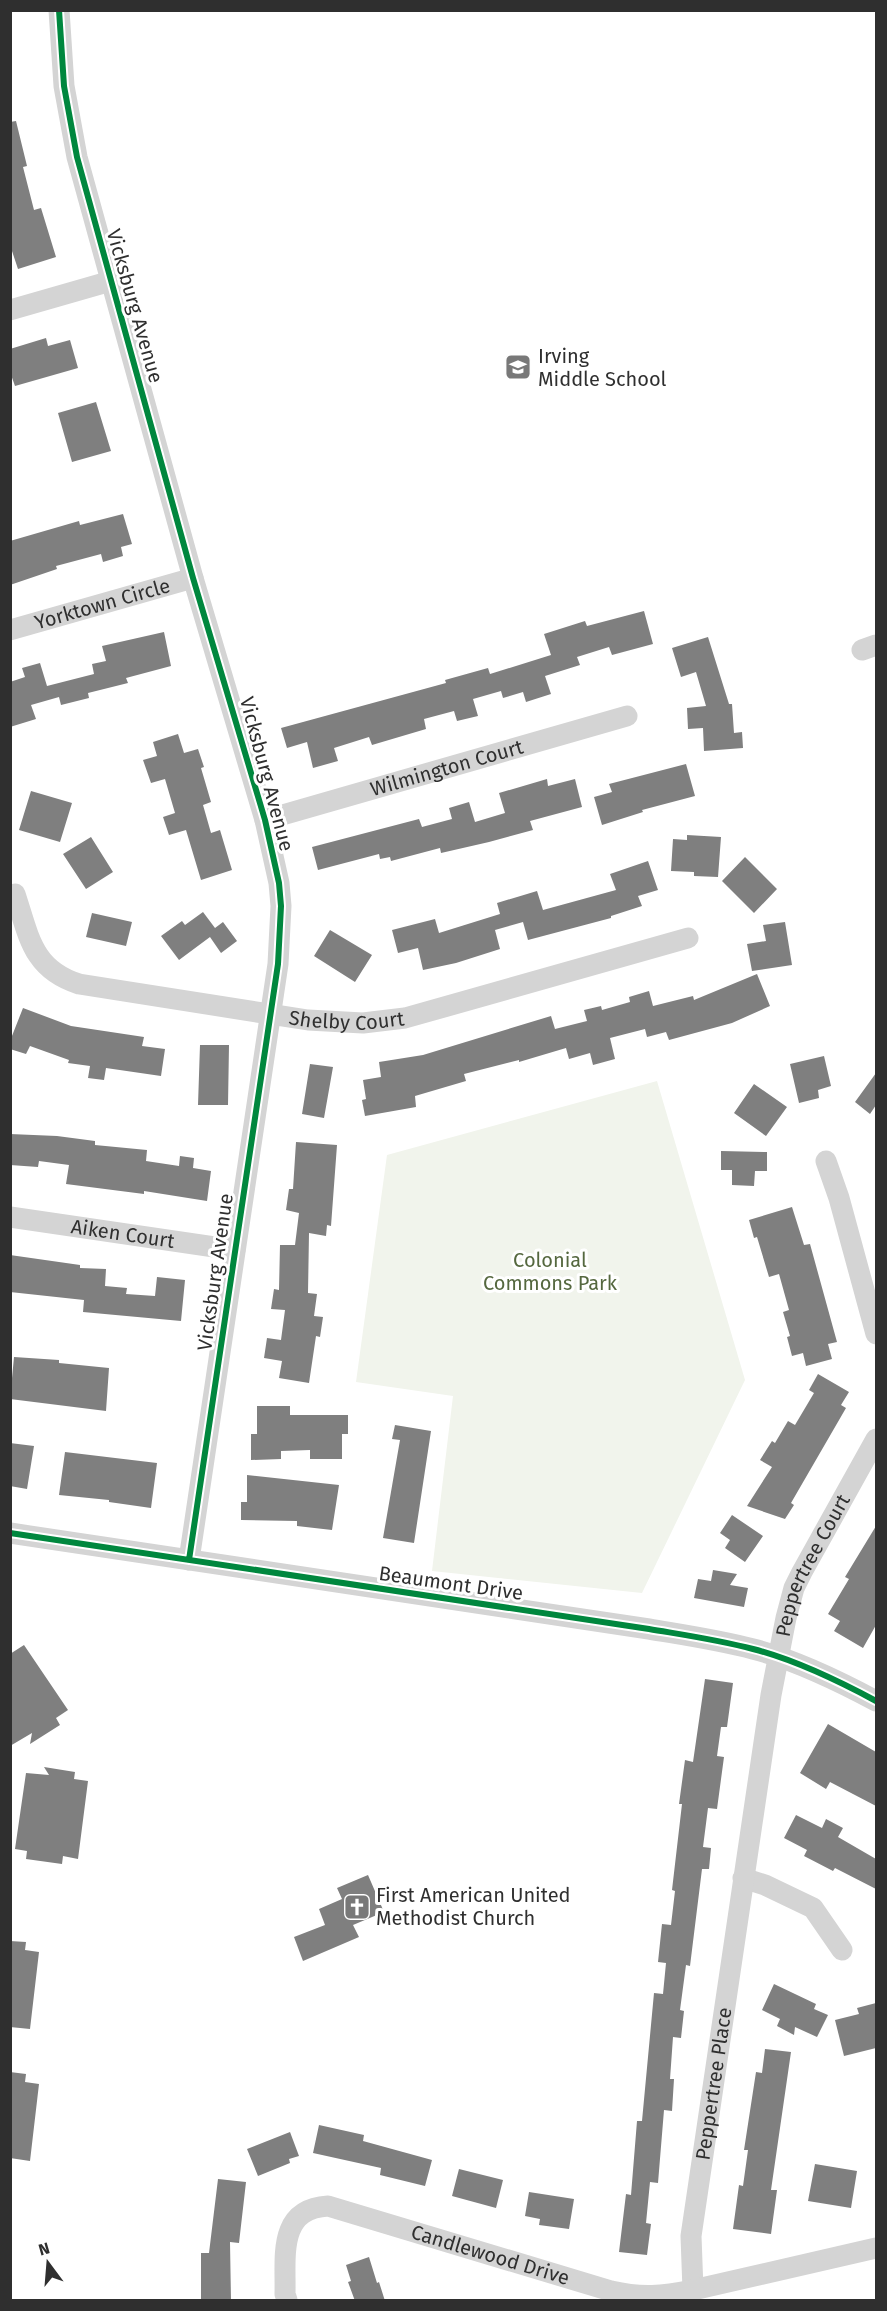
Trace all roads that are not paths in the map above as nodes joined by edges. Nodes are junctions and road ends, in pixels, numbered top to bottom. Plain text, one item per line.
1 (59, 10) edge
2 (111, 281) junction
3 (10, 310) edge
4 (193, 578) junction
5 (10, 630) edge
6 (627, 716) dead end
7 (265, 820) junction
8 (15, 894) dead end
9 (688, 938) dead end
10 (271, 1013) junction
11 (826, 1161) dead end
12 (10, 1217) edge
13 (235, 1250) junction
14 (876, 1334) edge
15 (876, 1438) edge
16 (10, 1533) edge
17 (189, 1560) junction
18 (778, 1658) junction
19 (876, 1701) edge
20 (743, 1878) junction
21 (842, 1950) dead end
22 (876, 2248) edge
23 (693, 2290) junction
24 (287, 2301) edge

1 - 2 street, Vicksburg Avenue
2 - 3 street
2 - 4 street, Vicksburg Avenue
4 - 5 street, Yorktown Circle
4 - 7 street, Vicksburg Avenue
6 - 7 street, Wilmington Court
7 - 10 street, Vicksburg Avenue
8 - 10 street, Shelby Court
9 - 10 street, Shelby Court
10 - 13 street, Vicksburg Avenue
11 - 14 street
12 - 13 street, Aiken Court
13 - 17 street, Vicksburg Avenue
15 - 18 street, Peppertree Court
16 - 17 street, Beaumont Drive
17 - 18 street, Beaumont Drive
18 - 19 street, Beaumont Drive
18 - 20 street, Peppertree Court
20 - 21 street
20 - 23 street, Peppertree Place
22 - 23 street, Candlewood Drive
23 - 24 street, Candlewood Drive

